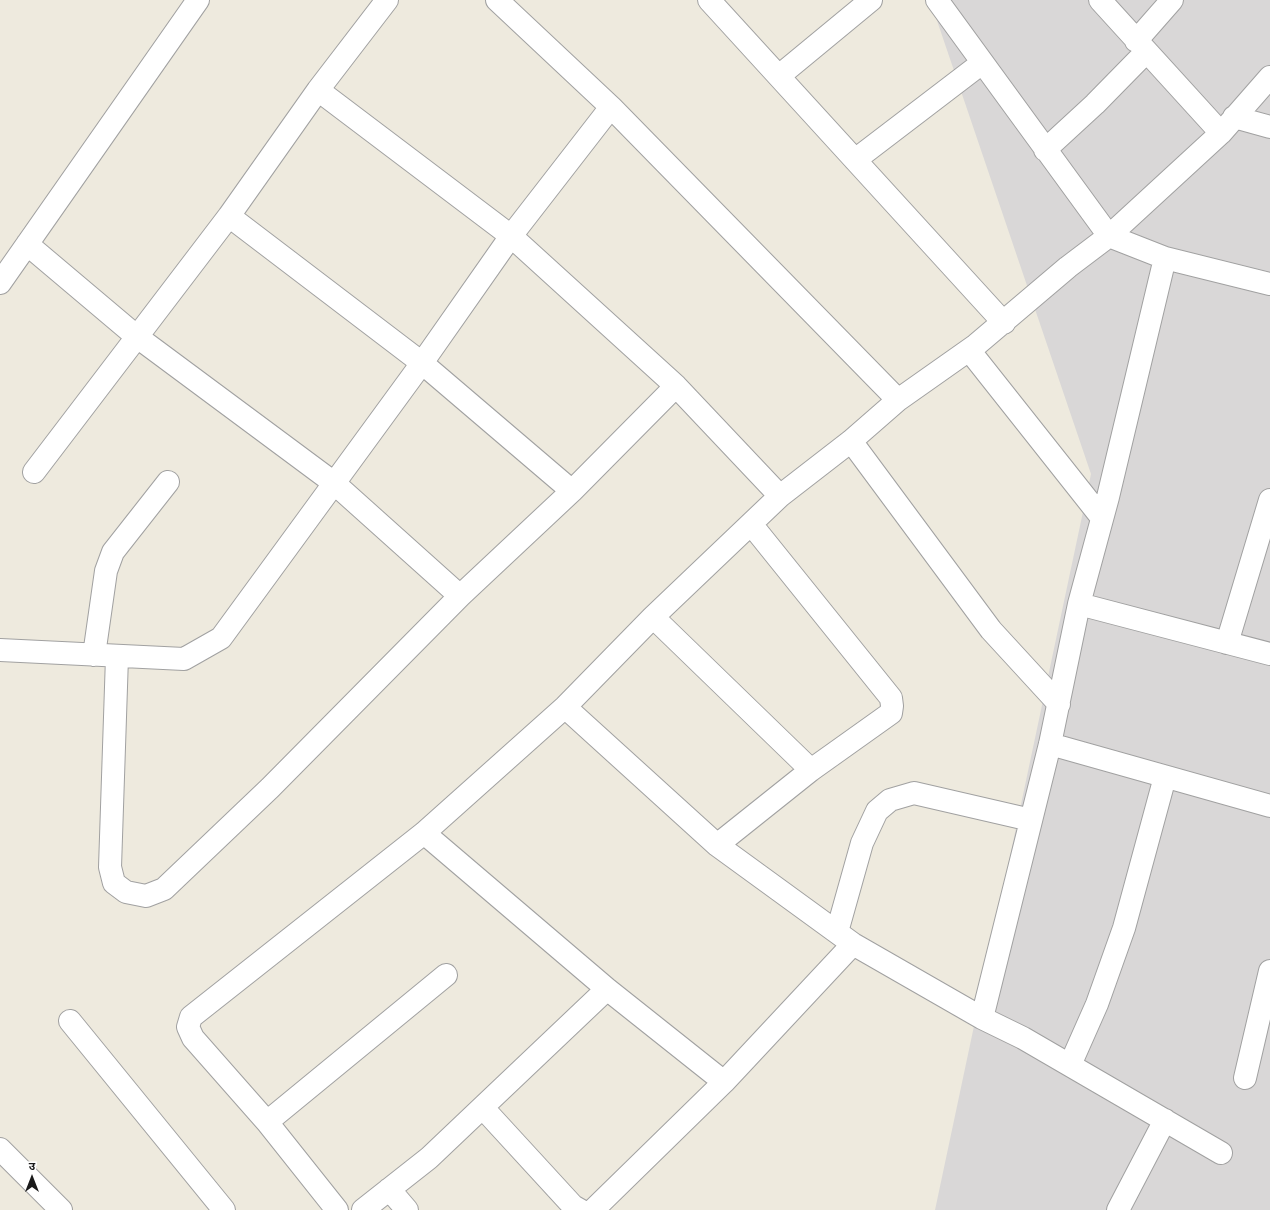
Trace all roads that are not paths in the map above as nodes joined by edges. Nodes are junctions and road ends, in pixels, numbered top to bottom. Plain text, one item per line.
1 (198, 0) edge
2 (386, 0) edge
3 (496, 0) edge
4 (709, 0) edge
5 (871, 0) edge
6 (937, 0) edge
7 (1100, 0) edge
8 (1172, 0) edge
9 (1141, 46) junction
10 (982, 63) junction
11 (779, 76) junction
12 (1270, 77) edge
13 (318, 90) junction
14 (611, 106) junction
15 (1234, 116) junction
16 (1270, 128) edge
17 (1221, 133) junction
18 (1045, 150) junction
19 (855, 160) junction
20 (229, 216) junction
21 (511, 236) junction
22 (1109, 236) junction
23 (27, 244) junction
24 (1165, 258) junction
25 (0, 283) edge
26 (1270, 284) edge
27 (1004, 323) junction
28 (136, 336) junction
29 (970, 350) junction
30 (422, 363) junction
31 (676, 386) junction
32 (898, 400) junction
33 (851, 440) junction
34 (34, 472) dead end
35 (168, 482) dead end
36 (334, 483) junction
37 (572, 491) junction
38 (780, 496) junction
39 (1270, 500) edge
40 (1102, 518) junction
41 (751, 524) junction
42 (460, 596) junction
43 (1079, 604) junction
44 (654, 617) junction
45 (1227, 643) junction
46 (0, 650) edge
47 (1270, 654) edge
48 (94, 655) junction
49 (117, 657) junction
50 (1059, 704) junction
51 (565, 707) junction
52 (1050, 744) junction
53 (811, 770) junction
54 (1165, 777) junction
55 (1270, 806) edge
56 (1031, 820) junction
57 (424, 833) junction
58 (717, 845) junction
59 (845, 938) junction
60 (1270, 971) edge
61 (446, 975) dead end
62 (607, 989) junction
63 (982, 1018) junction
64 (70, 1021) dead end
65 (1070, 1065) junction
66 (1245, 1078) dead end
67 (724, 1082) junction
68 (483, 1108) junction
69 (1165, 1120) junction
70 (267, 1122) junction
71 (0, 1149) edge
72 (1221, 1153) dead end
73 (389, 1189) junction
74 (60, 1210) edge
75 (224, 1210) edge
76 (336, 1210) edge
77 (363, 1210) edge
78 (407, 1210) edge
79 (580, 1210) edge
80 (593, 1210) edge
81 (1118, 1210) edge

1 - 23 street
2 - 13 street
3 - 14 street
4 - 11 street
5 - 11 street
6 - 10 street
7 - 9 street
8 - 9 street
9 - 17 street
9 - 18 street
10 - 18 street
10 - 19 street
11 - 19 street
12 - 15 street
13 - 20 street
13 - 21 street
14 - 21 street
14 - 32 street
15 - 16 street
15 - 17 street
17 - 22 street
18 - 22 street
19 - 27 street
20 - 28 street
20 - 30 street
21 - 30 street
21 - 31 street
22 - 24 street
22 - 27 street
23 - 25 street
23 - 28 street
24 - 26 street
24 - 40 street
27 - 29 street
28 - 34 street
28 - 36 street
29 - 32 street
29 - 40 street
30 - 36 street
30 - 37 street
31 - 37 street
31 - 38 street
32 - 33 street
33 - 38 street
33 - 50 street
35 - 48 street
36 - 42 street
36 - 49 street
37 - 42 street
38 - 41 street
39 - 45 street
40 - 43 street
41 - 44 street
41 - 53 street
42 - 49 street
43 - 45 street
43 - 50 street
44 - 51 street
44 - 53 street
45 - 47 street
46 - 48 street
48 - 49 street
50 - 52 street
51 - 57 street
51 - 58 street
52 - 54 street
52 - 56 street
53 - 58 street
54 - 55 street
54 - 65 street
56 - 59 street
56 - 63 street
57 - 62 street
57 - 70 street
58 - 59 street
59 - 63 street
59 - 67 street
60 - 66 street
61 - 70 street
62 - 67 street
62 - 68 street
63 - 65 street
64 - 75 street
65 - 69 street
67 - 80 street
68 - 73 street
68 - 79 street
69 - 72 street
69 - 81 street
70 - 76 street
71 - 74 street
73 - 77 street
73 - 78 street

